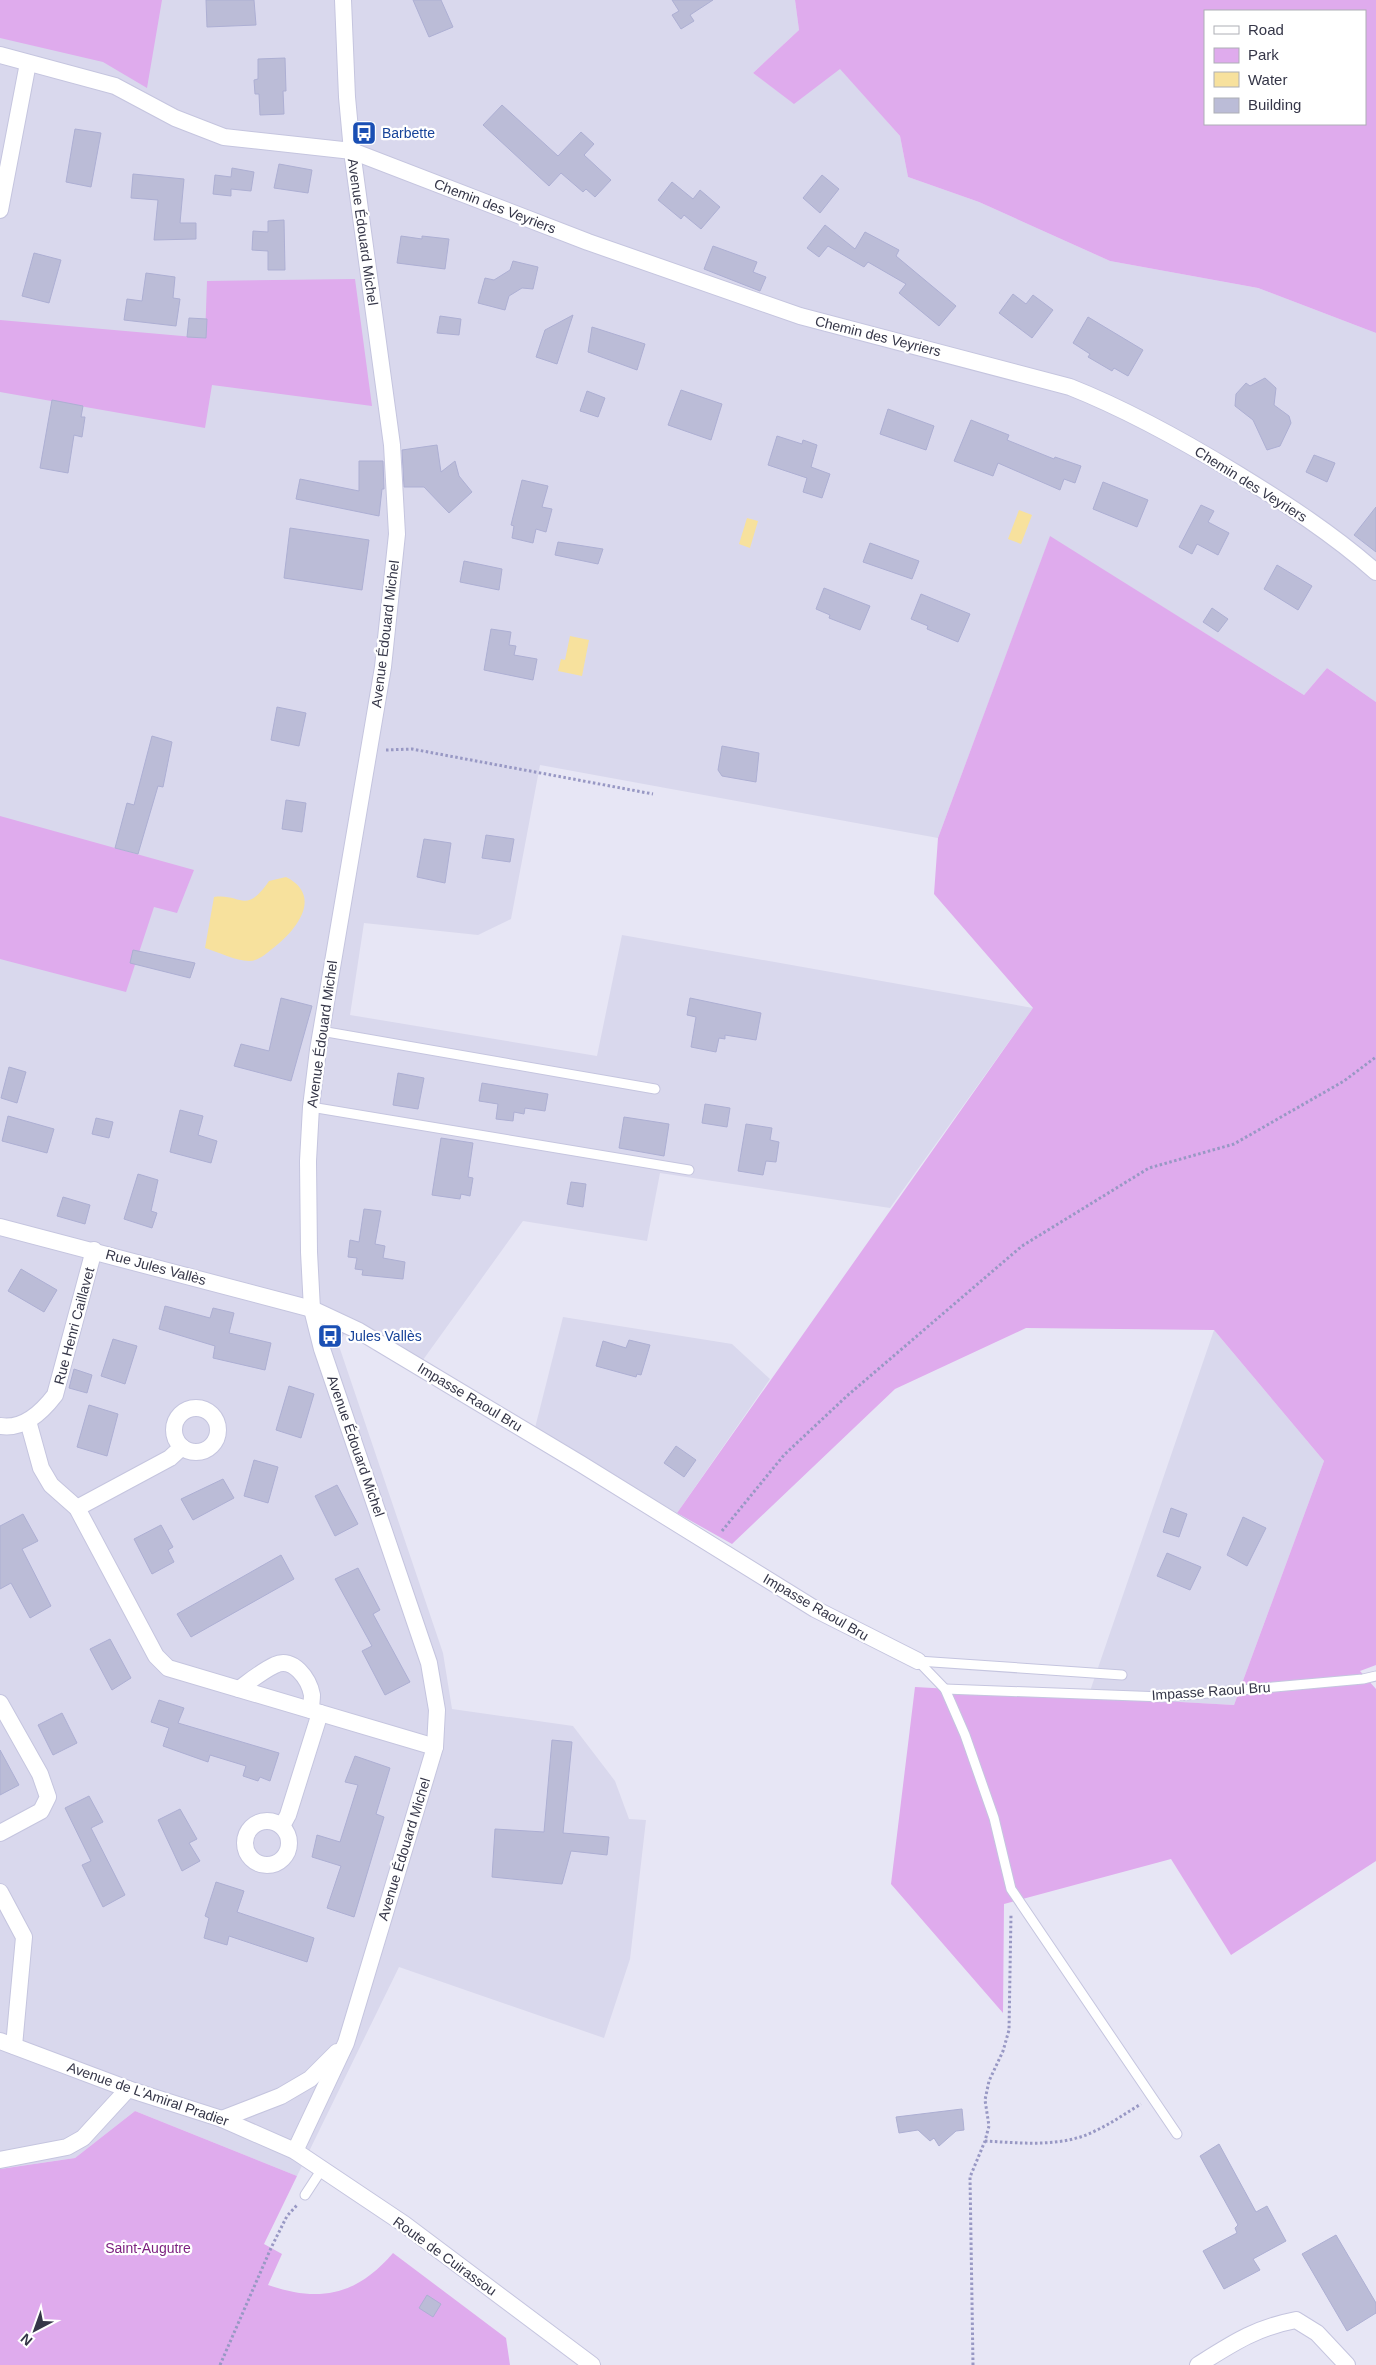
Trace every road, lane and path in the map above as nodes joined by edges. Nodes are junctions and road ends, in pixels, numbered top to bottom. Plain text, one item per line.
1 (344, 0) edge
2 (0, 55) edge
3 (28, 62) junction
4 (352, 151) junction
5 (0, 210) edge
6 (1376, 572) edge
7 (369, 749) junction
8 (653, 794) dead end
9 (321, 1032) junction
10 (1376, 1057) edge
11 (655, 1089) dead end
12 (311, 1107) junction
13 (689, 1170) dead end
14 (0, 1227) edge
15 (94, 1250) junction
16 (312, 1308) junction
17 (28, 1421) junction
18 (0, 1426) edge
19 (182, 1447) dead end
20 (78, 1508) junction
21 (711, 1544) junction
22 (918, 1662) junction
23 (1122, 1675) dead end
24 (1376, 1676) edge
25 (239, 1689) junction
26 (945, 1689) junction
27 (0, 1703) edge
28 (316, 1712) junction
29 (435, 1747) junction
30 (282, 1826) dead end
31 (0, 1833) edge
32 (1011, 1888) junction
33 (0, 1892) edge
34 (346, 2043) junction
35 (7, 2044) edge
36 (128, 2089) junction
37 (1152, 2097) junction
38 (222, 2119) junction
39 (1177, 2134) dead end
40 (985, 2141) junction
41 (296, 2151) junction
42 (0, 2160) edge
43 (322, 2168) junction
44 (305, 2195) joint
45 (220, 2365) edge
46 (592, 2365) edge
47 (972, 2365) edge
48 (1198, 2365) edge
49 (1347, 2365) edge

1 - 4 street, Avenue Édouard Michel
2 - 3 street, Chemin des Veyriers
3 - 4 street, Chemin des Veyriers
3 - 5 street
4 - 6 street, Chemin des Veyriers
4 - 7 street, Avenue Édouard Michel
7 - 8 path
7 - 9 street, Avenue Édouard Michel
9 - 11 lane
9 - 12 street, Avenue Édouard Michel
10 - 21 path
12 - 13 lane
12 - 16 street, Avenue Édouard Michel
14 - 15 street, Rue Jules Vallès
15 - 16 street, Rue Jules Vallès
15 - 17 street, Rue Henri Caillavet
16 - 21 street, Impasse Raoul Bru
16 - 29 street, Avenue Édouard Michel
17 - 18 street, Rue Henri Caillavet
17 - 20 street
19 - 20 street
20 - 25 street
21 - 22 street, Impasse Raoul Bru
22 - 23 lane
22 - 26 lane, Impasse Raoul Bru
24 - 26 lane, Impasse Raoul Bru
25 - 28 street
25 - 28 street
26 - 32 lane
27 - 31 street
28 - 29 street
28 - 30 street
29 - 34 street, Avenue Édouard Michel
32 - 37 lane
32 - 40 path
33 - 35 street
34 - 38 street, Avenue Édouard Michel
34 - 41 street, Avenue Édouard Michel
35 - 36 street, Avenue de L'Amiral Pradier
36 - 38 street, Avenue de L'Amiral Pradier
36 - 42 street
37 - 39 lane
37 - 40 path
38 - 41 street, Avenue de L'Amiral Pradier
40 - 47 path
41 - 43 street, Route de Cuirassou
43 - 44 lane
43 - 46 street, Route de Cuirassou
44 - 45 path
48 - 49 street

